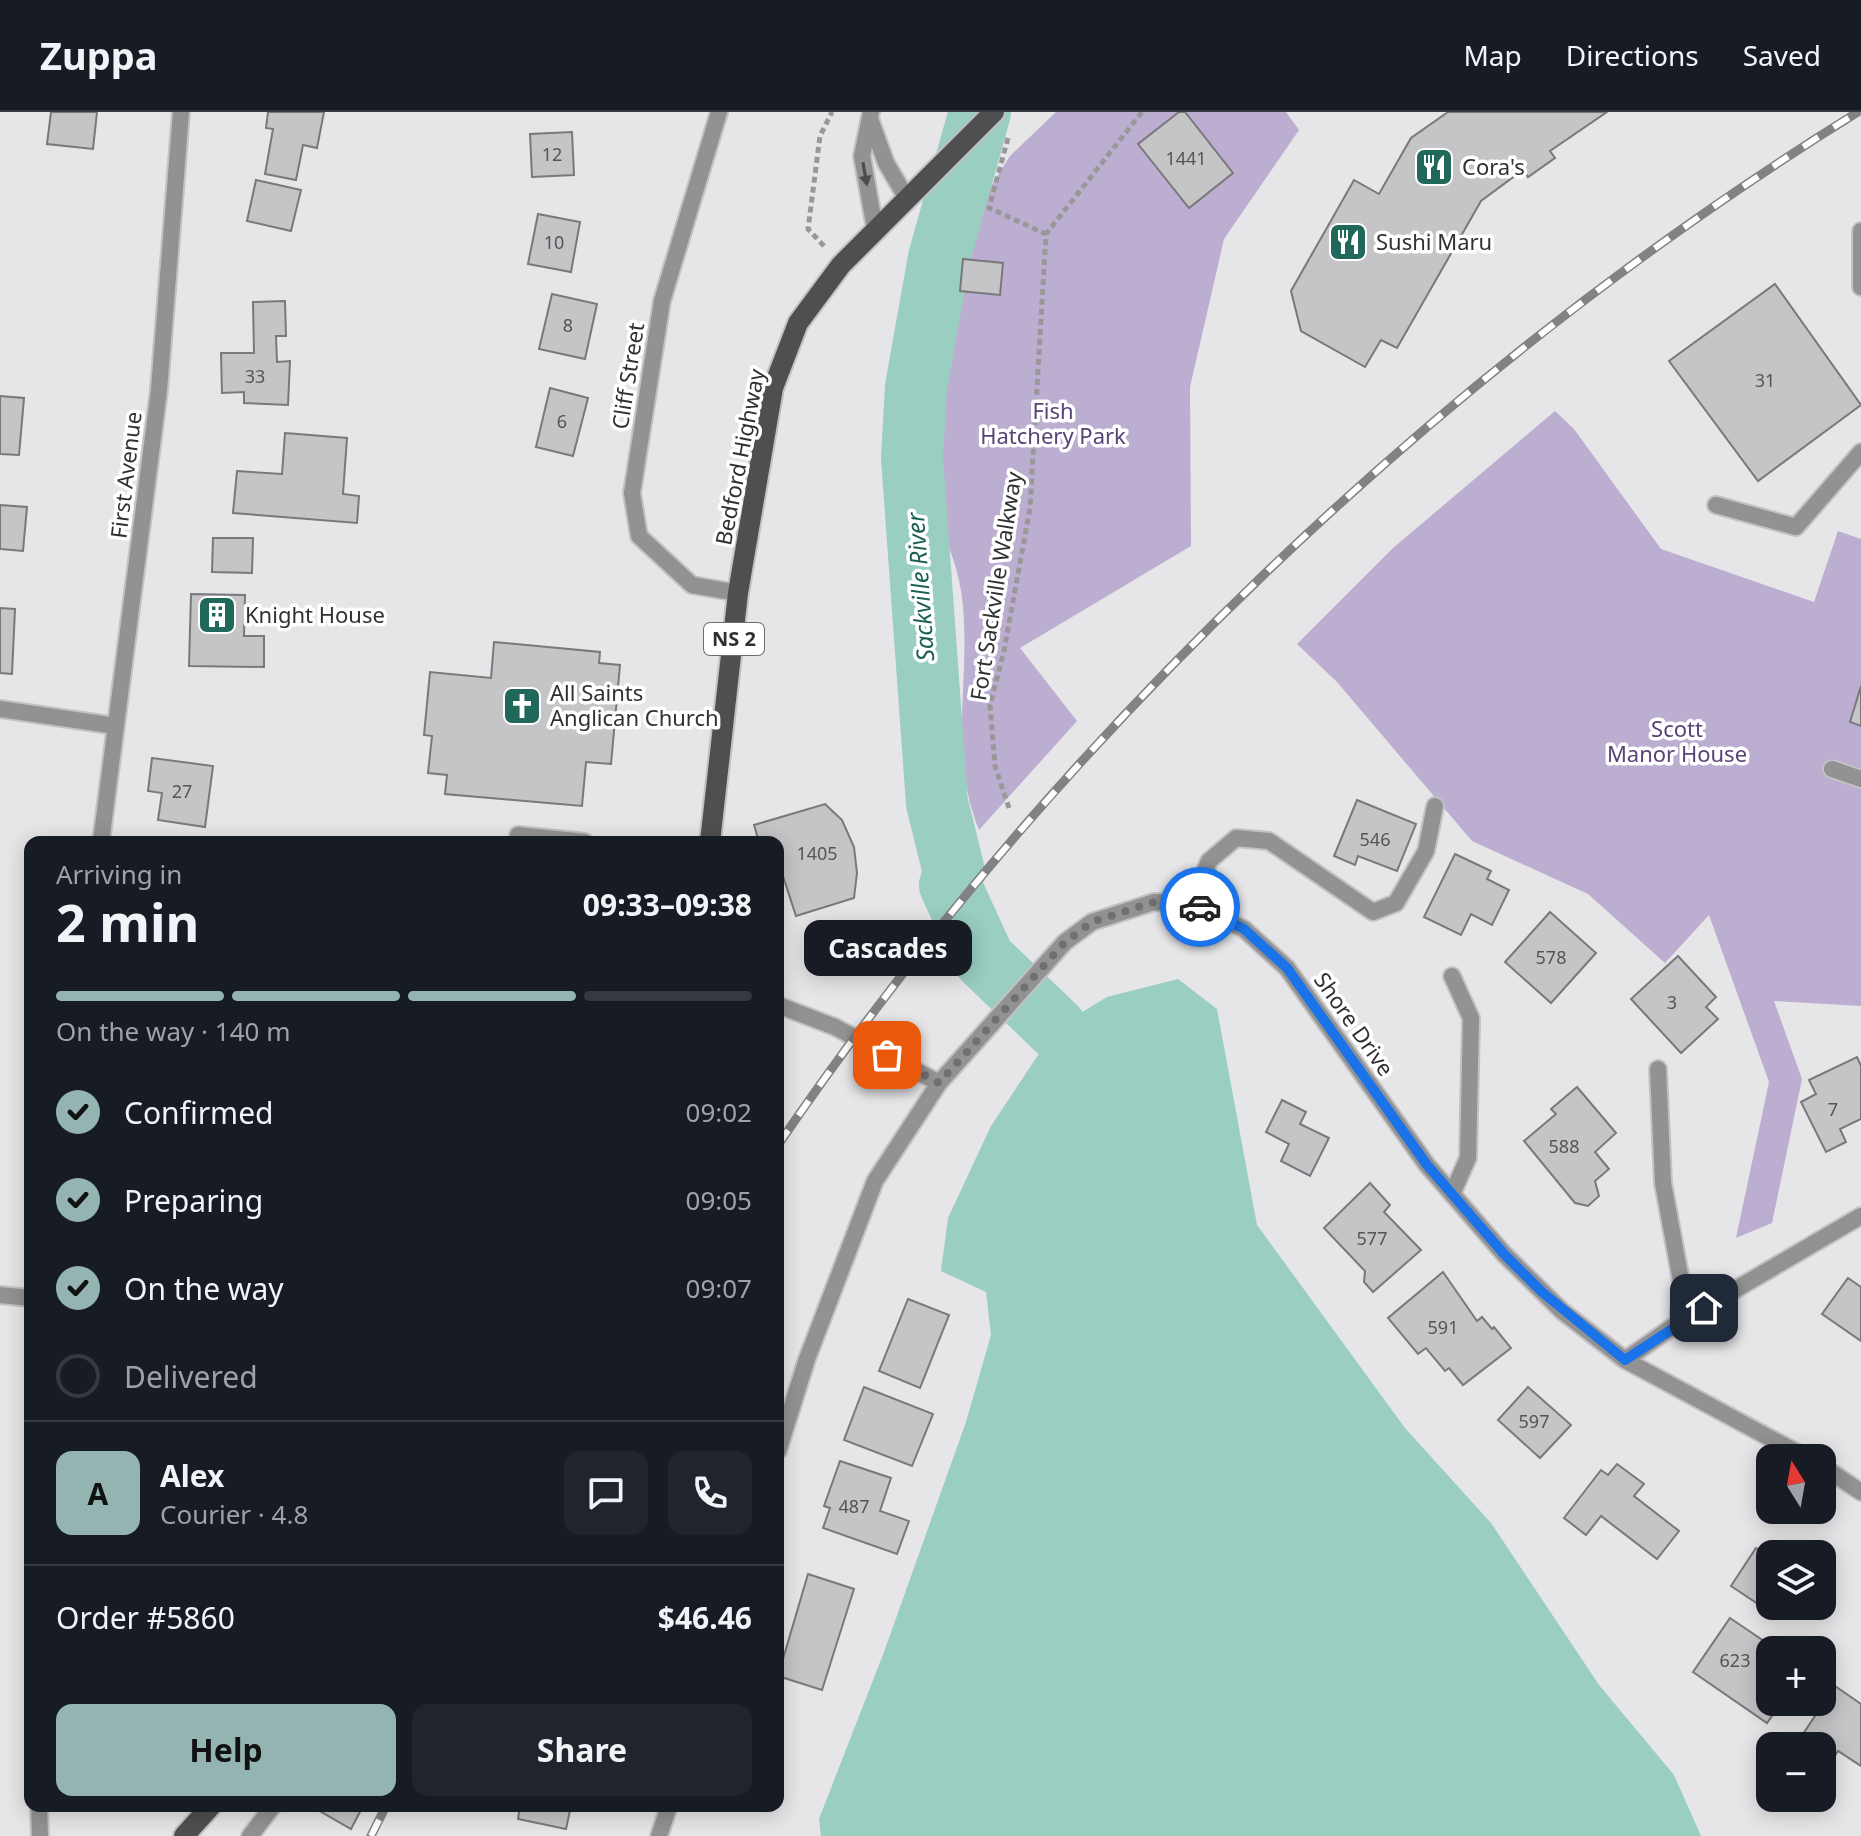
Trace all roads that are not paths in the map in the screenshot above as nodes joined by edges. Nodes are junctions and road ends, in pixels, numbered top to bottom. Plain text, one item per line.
1 (181, 112) edge
2 (719, 112) edge
3 (994, 112) edge
4 (871, 115) edge
5 (906, 197) junction
6 (875, 229) junction
7 (1861, 231) edge
8 (1861, 287) edge
9 (1861, 452) edge
10 (1716, 505) dead end
11 (738, 593) junction
12 (0, 709) edge
13 (116, 726) junction
14 (1832, 769) dead end
15 (1861, 779) edge
16 (1435, 806) dead end
17 (518, 835) dead end
18 (102, 836) edge
19 (528, 836) edge
20 (711, 836) edge
21 (1192, 904) junction
22 (1452, 976) dead end
23 (784, 1007) edge
24 (1658, 1069) dead end
25 (939, 1083) junction
26 (1452, 1194) junction
27 (1861, 1216) edge
28 (0, 1295) edge
29 (24, 1297) edge
30 (1678, 1323) junction
31 (1625, 1360) junction
32 (784, 1432) edge
33 (1781, 1444) edge
34 (1836, 1475) edge
35 (1861, 1492) edge
36 (39, 1812) edge
37 (206, 1812) edge
38 (268, 1812) edge
39 (667, 1812) edge
40 (40, 1836) edge
41 (184, 1836) edge
42 (250, 1836) edge
43 (659, 1836) edge

1 - 13 street, First Avenue
2 - 11 street, Cliff Street
3 - 5 main road, Bedford Highway / NS 2
4 - 5 street
4 -> 6 street
5 - 6 main road, Bedford Highway / NS 2
6 - 11 main road, Bedford Highway / NS 2
7 - 8 street
9 - 10 street
11 - 20 main road, Bedford Highway / NS 2
12 - 13 street
13 - 18 street, First Avenue
14 - 15 street
16 - 21 street
17 - 19 street
21 - 25 street, Shore Drive
21 - 26 street, Shore Drive
22 - 26 street
23 - 25 street
24 - 30 street
25 - 32 street, Shore Drive
26 - 31 street, Shore Drive
27 - 30 street
28 - 29 street
30 - 31 street
31 - 33 street, Shore Drive
34 - 35 street
36 - 40 street
37 - 41 main road
38 - 42 street
39 - 43 street

